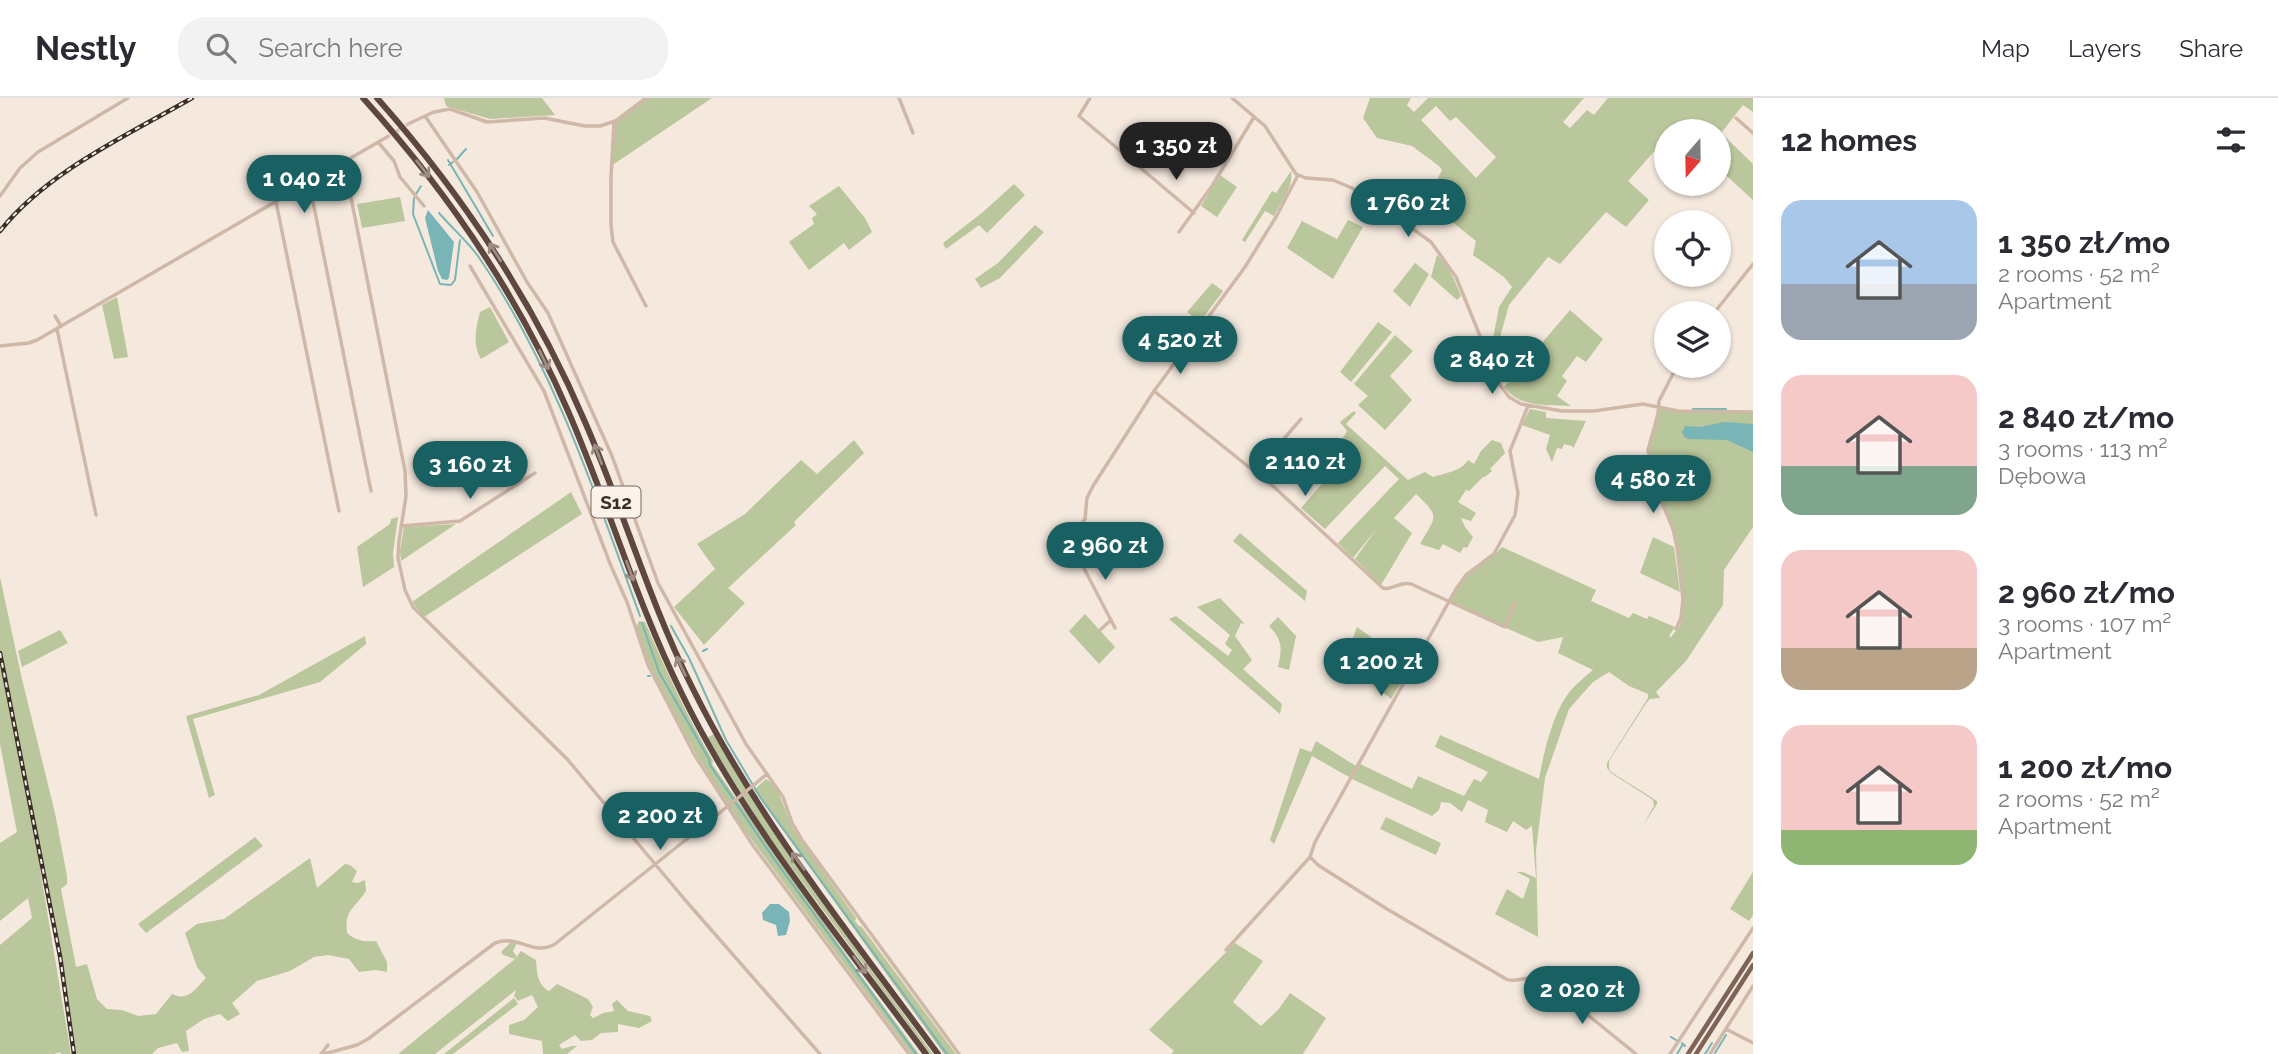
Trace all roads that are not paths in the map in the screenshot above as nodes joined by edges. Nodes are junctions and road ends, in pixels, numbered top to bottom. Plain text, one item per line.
1 (128, 98) edge
2 (363, 98) edge
3 (377, 98) edge
4 (646, 98) edge
5 (899, 98) edge
6 (1090, 98) edge
7 (1232, 98) edge
8 (425, 116) junction
9 (1254, 117) junction
10 (1736, 118) dead end
11 (614, 122) junction
12 (410, 123) tunnel mouth
13 (913, 133) dead end
14 (1753, 133) edge
15 (387, 137) tunnel mouth
16 (379, 142) junction
17 (345, 162) junction
18 (1298, 175) junction
19 (309, 182) junction
20 (0, 196) edge
21 (276, 202) junction
22 (424, 206) dead end
23 (1194, 213) junction
24 (1179, 232) dead end
25 (1753, 264) edge
26 (470, 266) dead end
27 (1724, 301) edge
28 (646, 306) dead end
29 (55, 316) dead end
30 (59, 327) junction
31 (0, 346) edge
32 (1671, 378) edge
33 (1154, 391) junction
34 (1528, 406) junction
35 (1659, 407) junction
36 (1753, 412) edge
37 (1301, 418) dead end
38 (1255, 472) junction
39 (536, 473) dead end
40 (371, 491) dead end
41 (339, 511) dead end
42 (96, 515) dead end
43 (401, 526) junction
44 (1073, 547) junction
45 (1062, 560) dead end
46 (1448, 601) junction
47 (1514, 604) dead end
48 (1111, 620) junction
49 (1115, 628) dead end
50 (1676, 629) dead end
51 (1100, 630) dead end
52 (767, 774) junction
53 (1310, 857) junction
54 (654, 864) junction
55 (1753, 928) edge
56 (1226, 950) dead end
57 (1753, 953) edge
58 (1753, 965) edge
59 (1753, 986) edge
60 (1726, 1029) junction
61 (1753, 1043) edge
62 (327, 1045) dead end
63 (322, 1054) edge
64 (820, 1054) edge
65 (909, 1054) edge
66 (926, 1054) edge
67 (938, 1054) edge
68 (958, 1054) edge
69 (1636, 1054) edge
70 (1670, 1054) edge
71 (1688, 1054) edge
72 (1696, 1054) edge
73 (1710, 1054) edge

1 - 20 street
2 -> 66 highway, S12
67 -> 3 highway, S12
4 - 11 street
5 - 13 street
6 - 23 street
7 - 9 street
8 - 11 street
8 - 12 street
8 - 52 street
9 - 18 street
9 - 23 street
10 - 14 street
11 - 28 street
15 - 16 street
16 - 17 street
16 - 22 street
17 - 19 street
17 - 43 street
18 - 33 street
18 - 34 street
19 - 21 street
19 - 40 street
21 - 30 street
21 - 41 street
23 - 24 street
25 - 27 street
26 - 65 street
29 - 30 street
30 - 31 street
30 - 42 street
32 - 35 street
33 - 38 street
33 - 44 street
34 - 35 street
34 - 46 street
35 - 36 street
35 - 50 street
37 - 38 street
38 - 46 street
39 - 43 street
43 - 54 street
44 - 45 street
44 - 48 street
46 - 47 street
46 - 53 street
48 - 49 street
48 - 51 street
52 - 54 street, bridge
52 - 68 street
53 - 56 street
53 - 69 street
54 - 63 street
54 - 64 street
55 - 70 street
57 - 71 main road
58 - 72 main road
59 - 60 street
60 - 61 street
60 - 73 street
62 - 63 street

